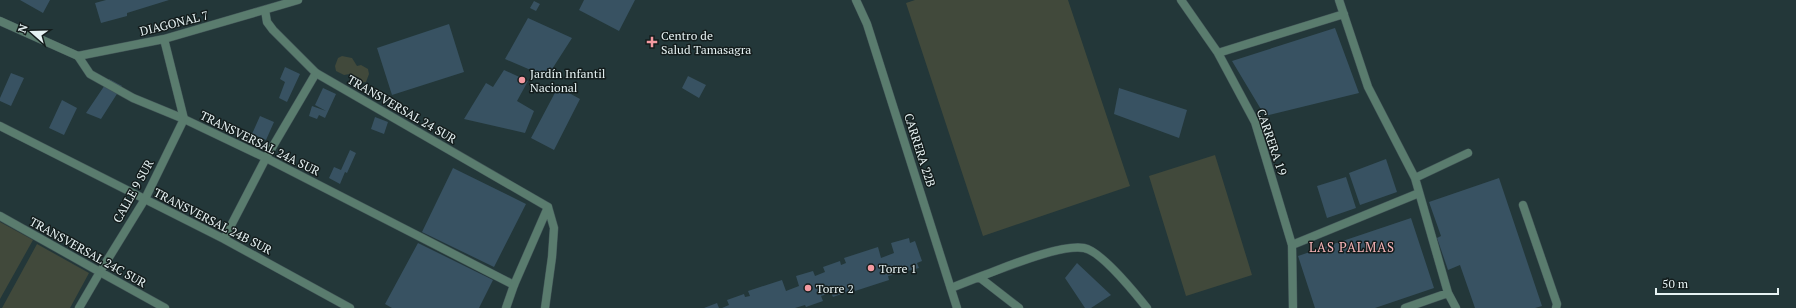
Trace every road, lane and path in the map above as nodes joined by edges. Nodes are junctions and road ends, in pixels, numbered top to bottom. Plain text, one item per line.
1 (298, 0) edge
2 (856, 0) edge
3 (1181, 0) edge
4 (1338, 0) edge
5 (265, 10) junction
6 (1344, 14) junction
7 (0, 21) edge
8 (164, 39) junction
9 (1218, 53) junction
10 (78, 56) junction
11 (316, 73) junction
12 (184, 120) junction
13 (0, 126) edge
14 (1468, 153) dead end
15 (266, 158) junction
16 (1414, 178) junction
17 (1419, 194) junction
18 (145, 200) junction
19 (1523, 205) dead end
20 (548, 207) junction
21 (0, 216) edge
22 (224, 239) junction
23 (1292, 245) junction
24 (100, 272) junction
25 (979, 277) junction
26 (514, 285) junction
27 (951, 288) junction
28 (1448, 293) junction
29 (79, 308) edge
30 (165, 308) edge
31 (350, 308) edge
32 (506, 308) edge
33 (546, 308) edge
34 (957, 308) edge
35 (1019, 308) edge
36 (1147, 308) edge
37 (1293, 308) edge
38 (1405, 308) edge
39 (1456, 308) edge
40 (1556, 308) edge

1 - 5 street, DIAGONAL 7
2 - 27 street, CARRERA 22B
3 - 9 street, CARRERA 19
4 - 6 street
5 - 8 street, DIAGONAL 7
5 - 11 street, TRANSVERSAL 24 SUR
6 - 9 street
6 - 16 street
7 - 10 street
8 - 10 street, DIAGONAL 7
8 - 12 street
9 - 23 street, CARRERA 19
10 - 12 street, TRANSVERSAL 24A SUR
11 - 15 street
11 - 20 street, TRANSVERSAL 24 SUR
12 - 15 street, TRANSVERSAL 24A SUR
12 - 18 street, CALLE 9 SUR
13 - 18 street, TRANSVERSAL 24B SUR
14 - 16 street
15 - 22 street
15 - 26 street, TRANSVERSAL 24A SUR
16 - 17 street
17 - 23 street
17 - 28 street
18 - 22 street, TRANSVERSAL 24B SUR
18 - 24 street, CALLE 9 SUR
19 - 40 street
20 - 26 street
20 - 33 street
21 - 24 street, TRANSVERSAL 24C SUR
22 - 31 street, TRANSVERSAL 24B SUR
23 - 37 street, CARRERA 19
24 - 29 street, CALLE 9 SUR
24 - 30 street, TRANSVERSAL 24C SUR
25 - 27 street
25 - 35 street
25 - 36 street
26 - 32 street
27 - 34 street, CARRERA 22B
28 - 38 street
28 - 39 street

